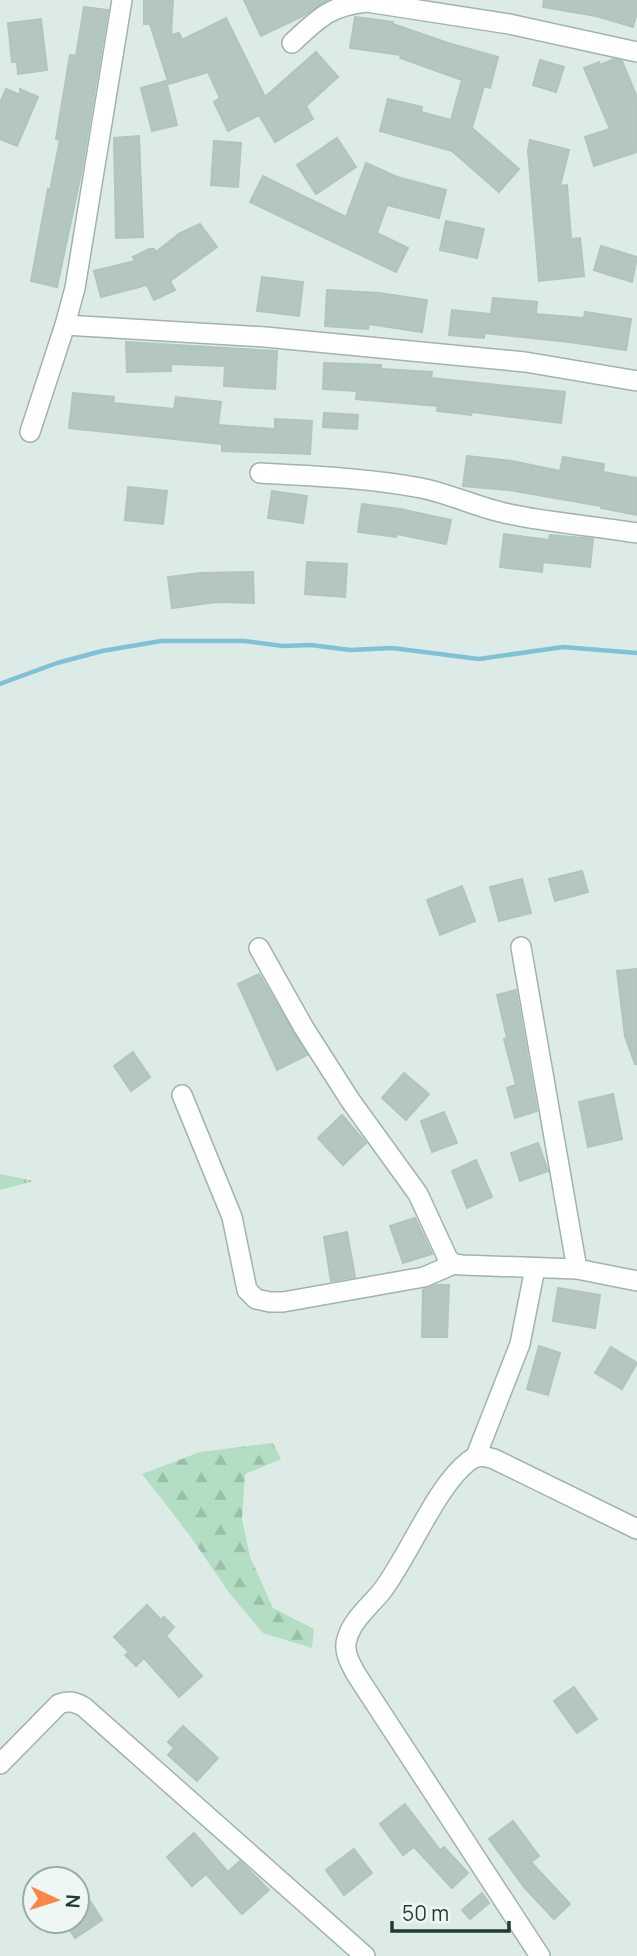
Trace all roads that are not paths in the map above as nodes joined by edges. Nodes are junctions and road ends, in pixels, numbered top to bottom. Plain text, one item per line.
1 (122, 0) edge
2 (292, 43) dead end
3 (637, 52) edge
4 (65, 325) junction
5 (637, 381) edge
6 (30, 432) dead end
7 (260, 473) dead end
8 (637, 533) edge
9 (521, 947) dead end
10 (259, 948) dead end
11 (182, 1095) dead end
12 (454, 1264) junction
13 (535, 1268) junction
14 (577, 1269) junction
15 (637, 1281) edge
16 (476, 1457) junction
17 (637, 1529) edge
18 (0, 1764) edge
19 (365, 1956) edge
20 (540, 1956) edge

1 - 4 street
2 - 3 street
4 - 5 street
4 - 6 street
7 - 8 street
9 - 14 street
10 - 12 street
11 - 12 street
12 - 13 street
13 - 14 street
13 - 16 street
14 - 15 street
16 - 17 street
16 - 20 street
18 - 19 street

